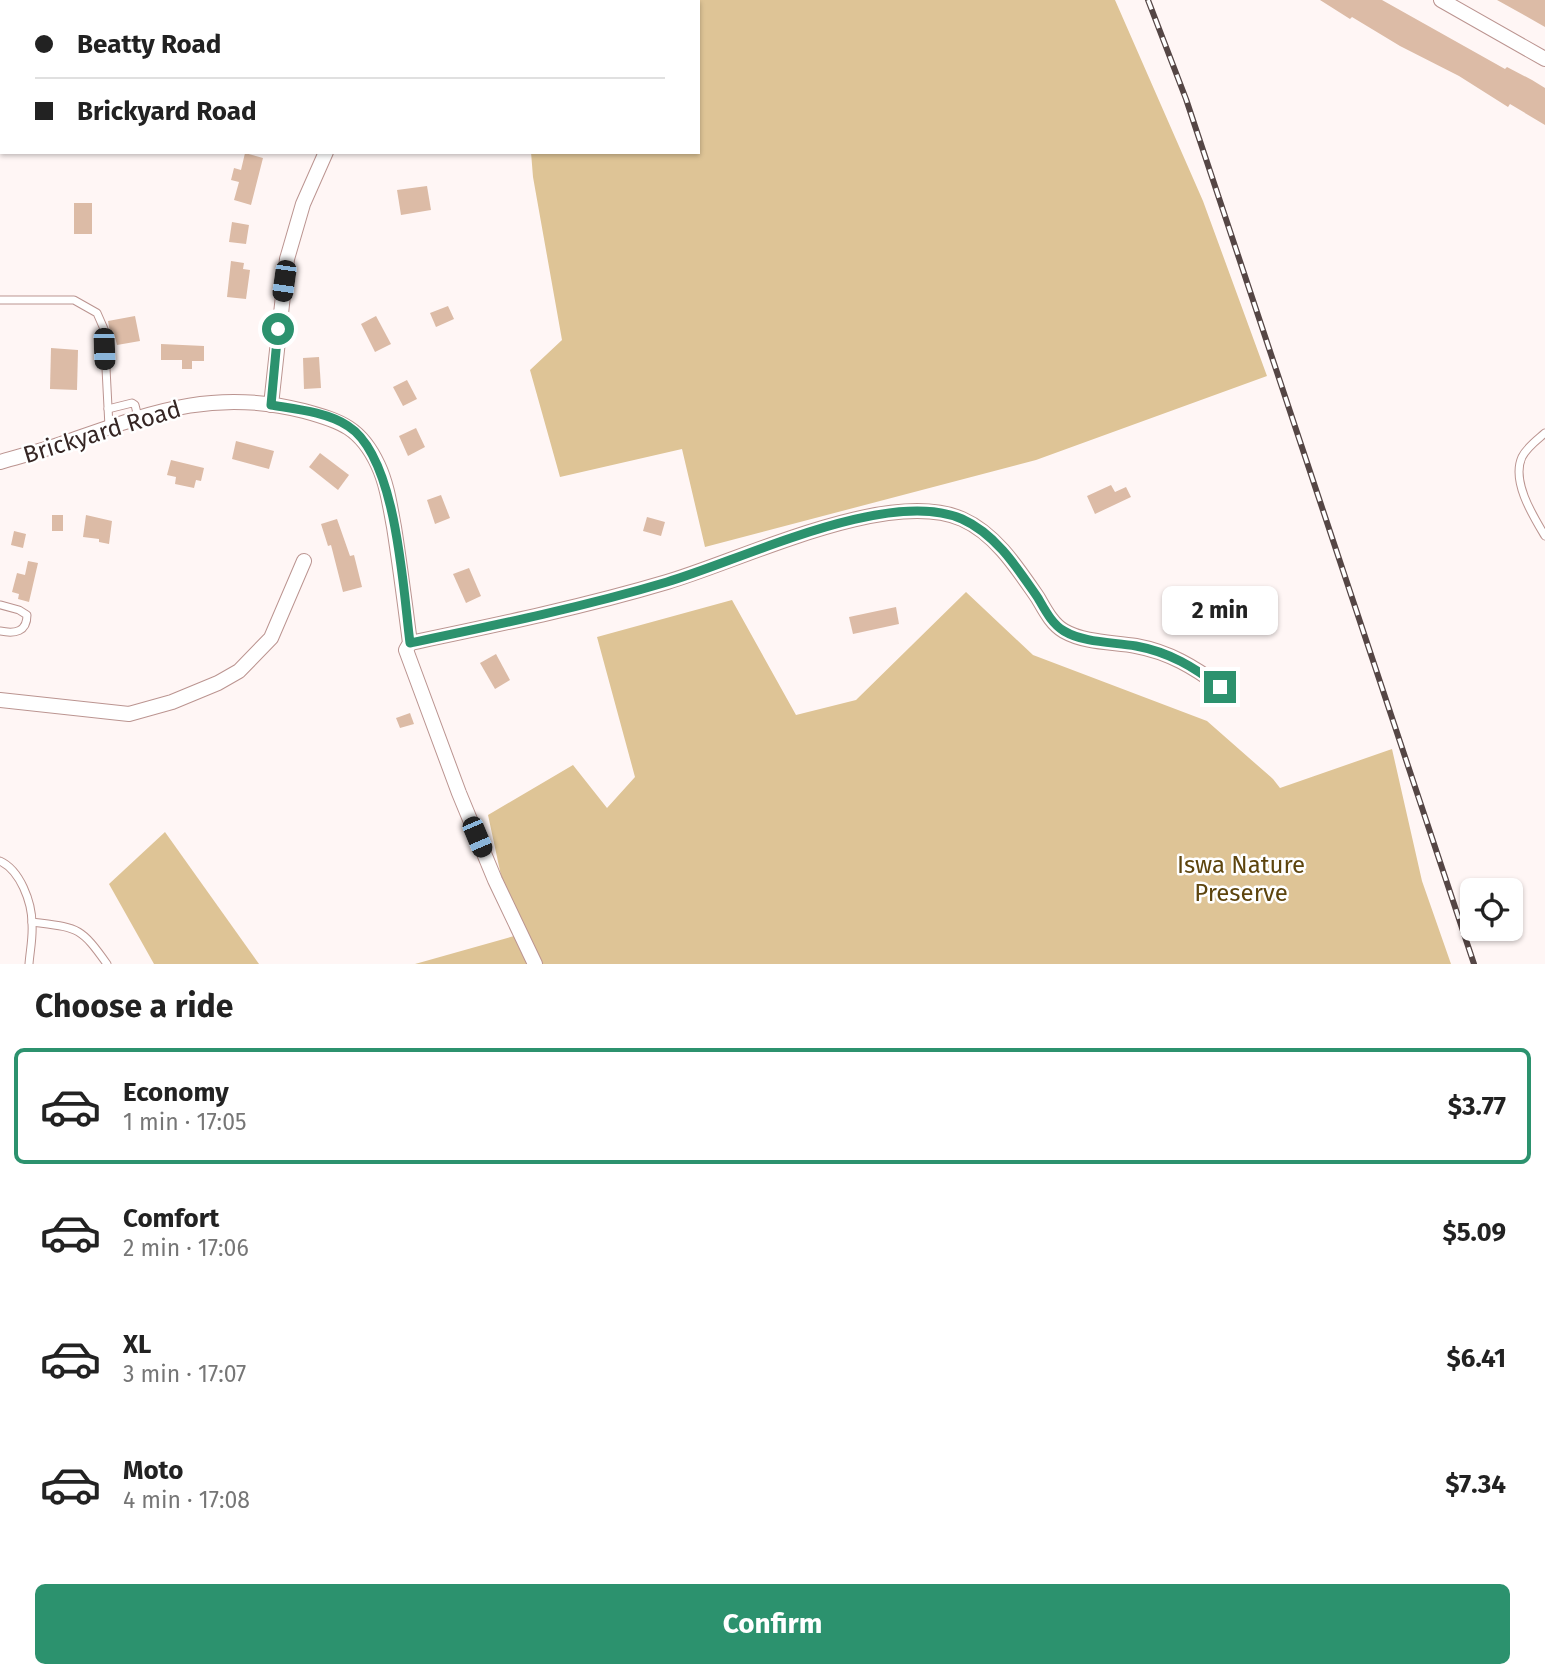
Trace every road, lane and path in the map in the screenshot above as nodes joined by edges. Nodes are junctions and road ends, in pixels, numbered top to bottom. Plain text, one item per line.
1 (1441, 0) edge
2 (1545, 59) edge
3 (325, 154) edge
4 (0, 300) edge
5 (271, 405) junction
6 (108, 409) junction
7 (138, 417) junction
8 (109, 427) junction
9 (1545, 433) edge
10 (0, 462) edge
11 (1545, 536) edge
12 (304, 561) dead end
13 (1, 605) edge
14 (0, 631) edge
15 (410, 643) junction
16 (1220, 687) dead end
17 (0, 700) edge
18 (0, 861) edge
19 (32, 922) junction
20 (29, 964) edge
21 (107, 964) edge
22 (535, 964) edge

1 - 2 street
3 - 5 street
4 - 6 lane
5 - 7 street, Brickyard Road
5 - 15 street, Brickyard Road
6 - 7 lane
6 - 8 lane
7 - 8 street, Brickyard Road
8 - 10 street, Brickyard Road
9 - 11 lane
12 - 17 street
13 - 14 lane
15 - 16 street
15 - 22 street, Brickyard Road
18 - 19 lane
19 - 20 lane
19 - 21 lane

